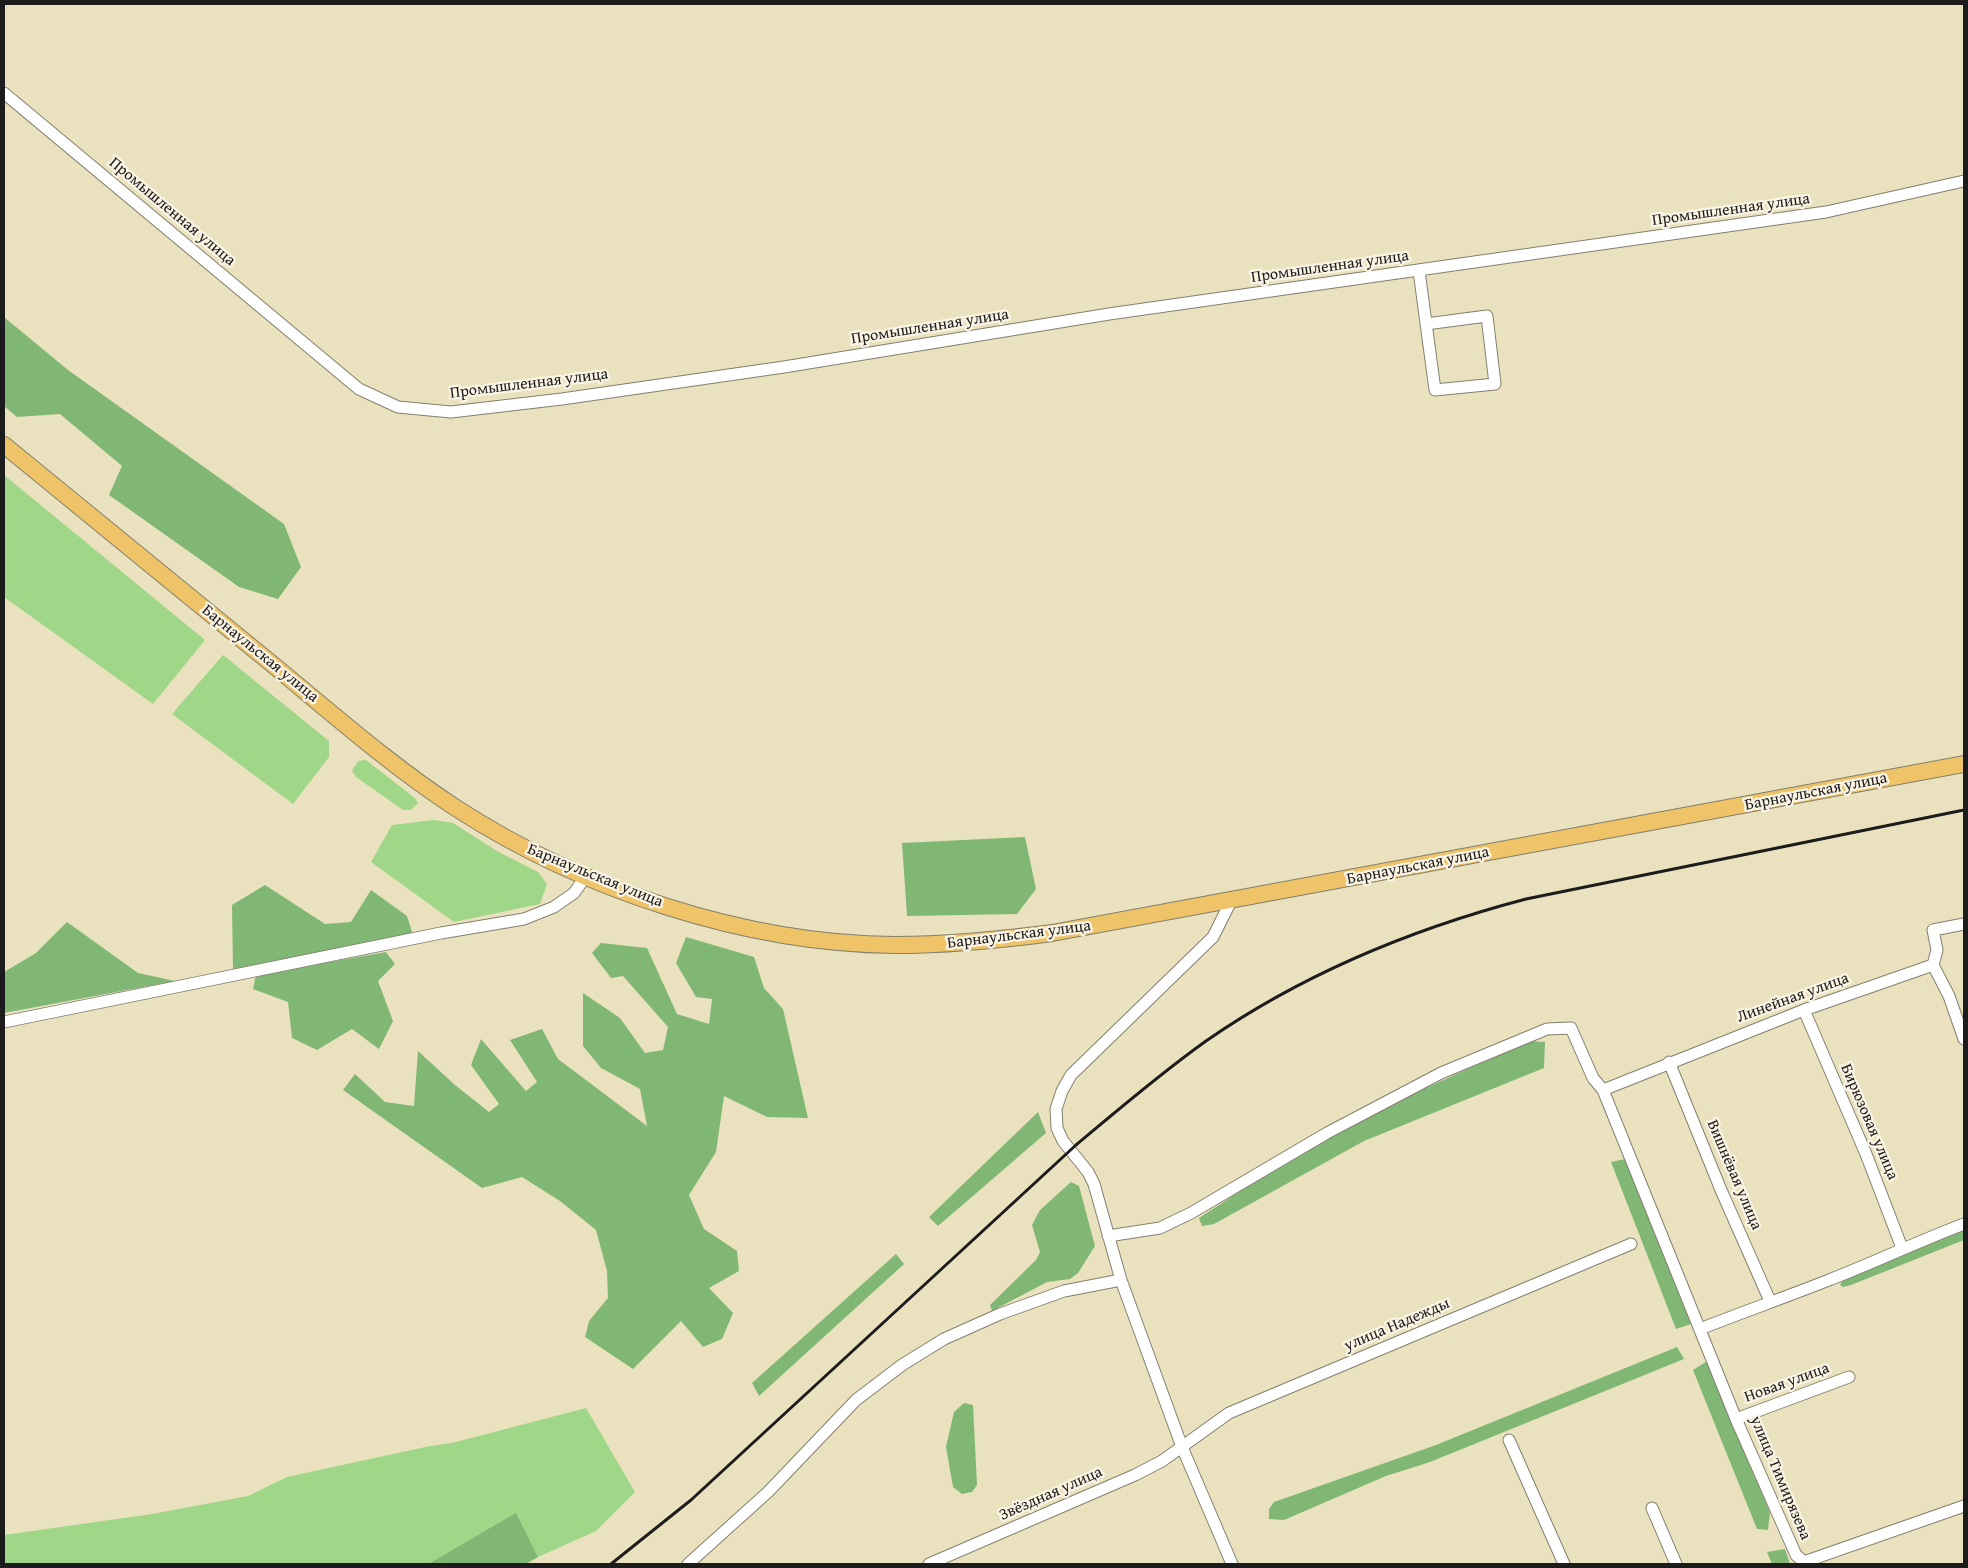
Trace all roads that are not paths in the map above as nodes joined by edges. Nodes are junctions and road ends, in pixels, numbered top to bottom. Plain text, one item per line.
1 (4, 93) edge
2 (1964, 181) edge
3 (1418, 271) junction
4 (1426, 324) junction
5 (4, 445) edge
6 (1964, 764) edge
7 (586, 876) junction
8 (1231, 901) junction
9 (1964, 924) edge
10 (1933, 965) junction
11 (1804, 1010) junction
12 (4, 1022) edge
13 (1964, 1038) edge
14 (1669, 1062) junction
15 (1603, 1090) junction
16 (1964, 1224) edge
17 (1108, 1236) junction
18 (1631, 1244) dead end
19 (1902, 1248) junction
20 (1121, 1280) junction
21 (1770, 1301) junction
22 (1700, 1330) junction
23 (1849, 1377) dead end
24 (1736, 1418) junction
25 (1509, 1440) dead end
26 (1182, 1447) junction
27 (1964, 1506) edge
28 (1652, 1508) dead end
29 (688, 1564) edge
30 (929, 1564) edge
31 (1232, 1564) edge
32 (1564, 1564) edge
33 (1676, 1564) edge

1 - 3 street, Промышленная улица
2 - 3 street, Промышленная улица
3 - 4 street
4 - 4 street
5 - 7 highway, Барнаульская улица
6 - 8 highway, Барнаульская улица
7 - 8 highway, Барнаульская улица
7 - 12 street
8 - 17 street
9 - 10 street
10 - 11 street, Линейная улица
10 - 13 street
11 - 14 street, Линейная улица
11 - 19 street, Бирюзовая улица
14 - 15 street, Линейная улица
14 - 21 street, Вишнёвая улица
15 - 17 street, улица Тимирязева
15 - 22 street, улица Тимирязева
16 - 19 street
17 - 20 street
18 - 26 street, улица Надежды
19 - 21 street
20 - 26 street
20 - 29 street
21 - 22 street
22 - 24 street, улица Тимирязева
23 - 24 street, Новая улица
24 - 27 street, улица Тимирязева
25 - 32 street
26 - 30 street, Звёздная улица
26 - 31 street
28 - 33 street

